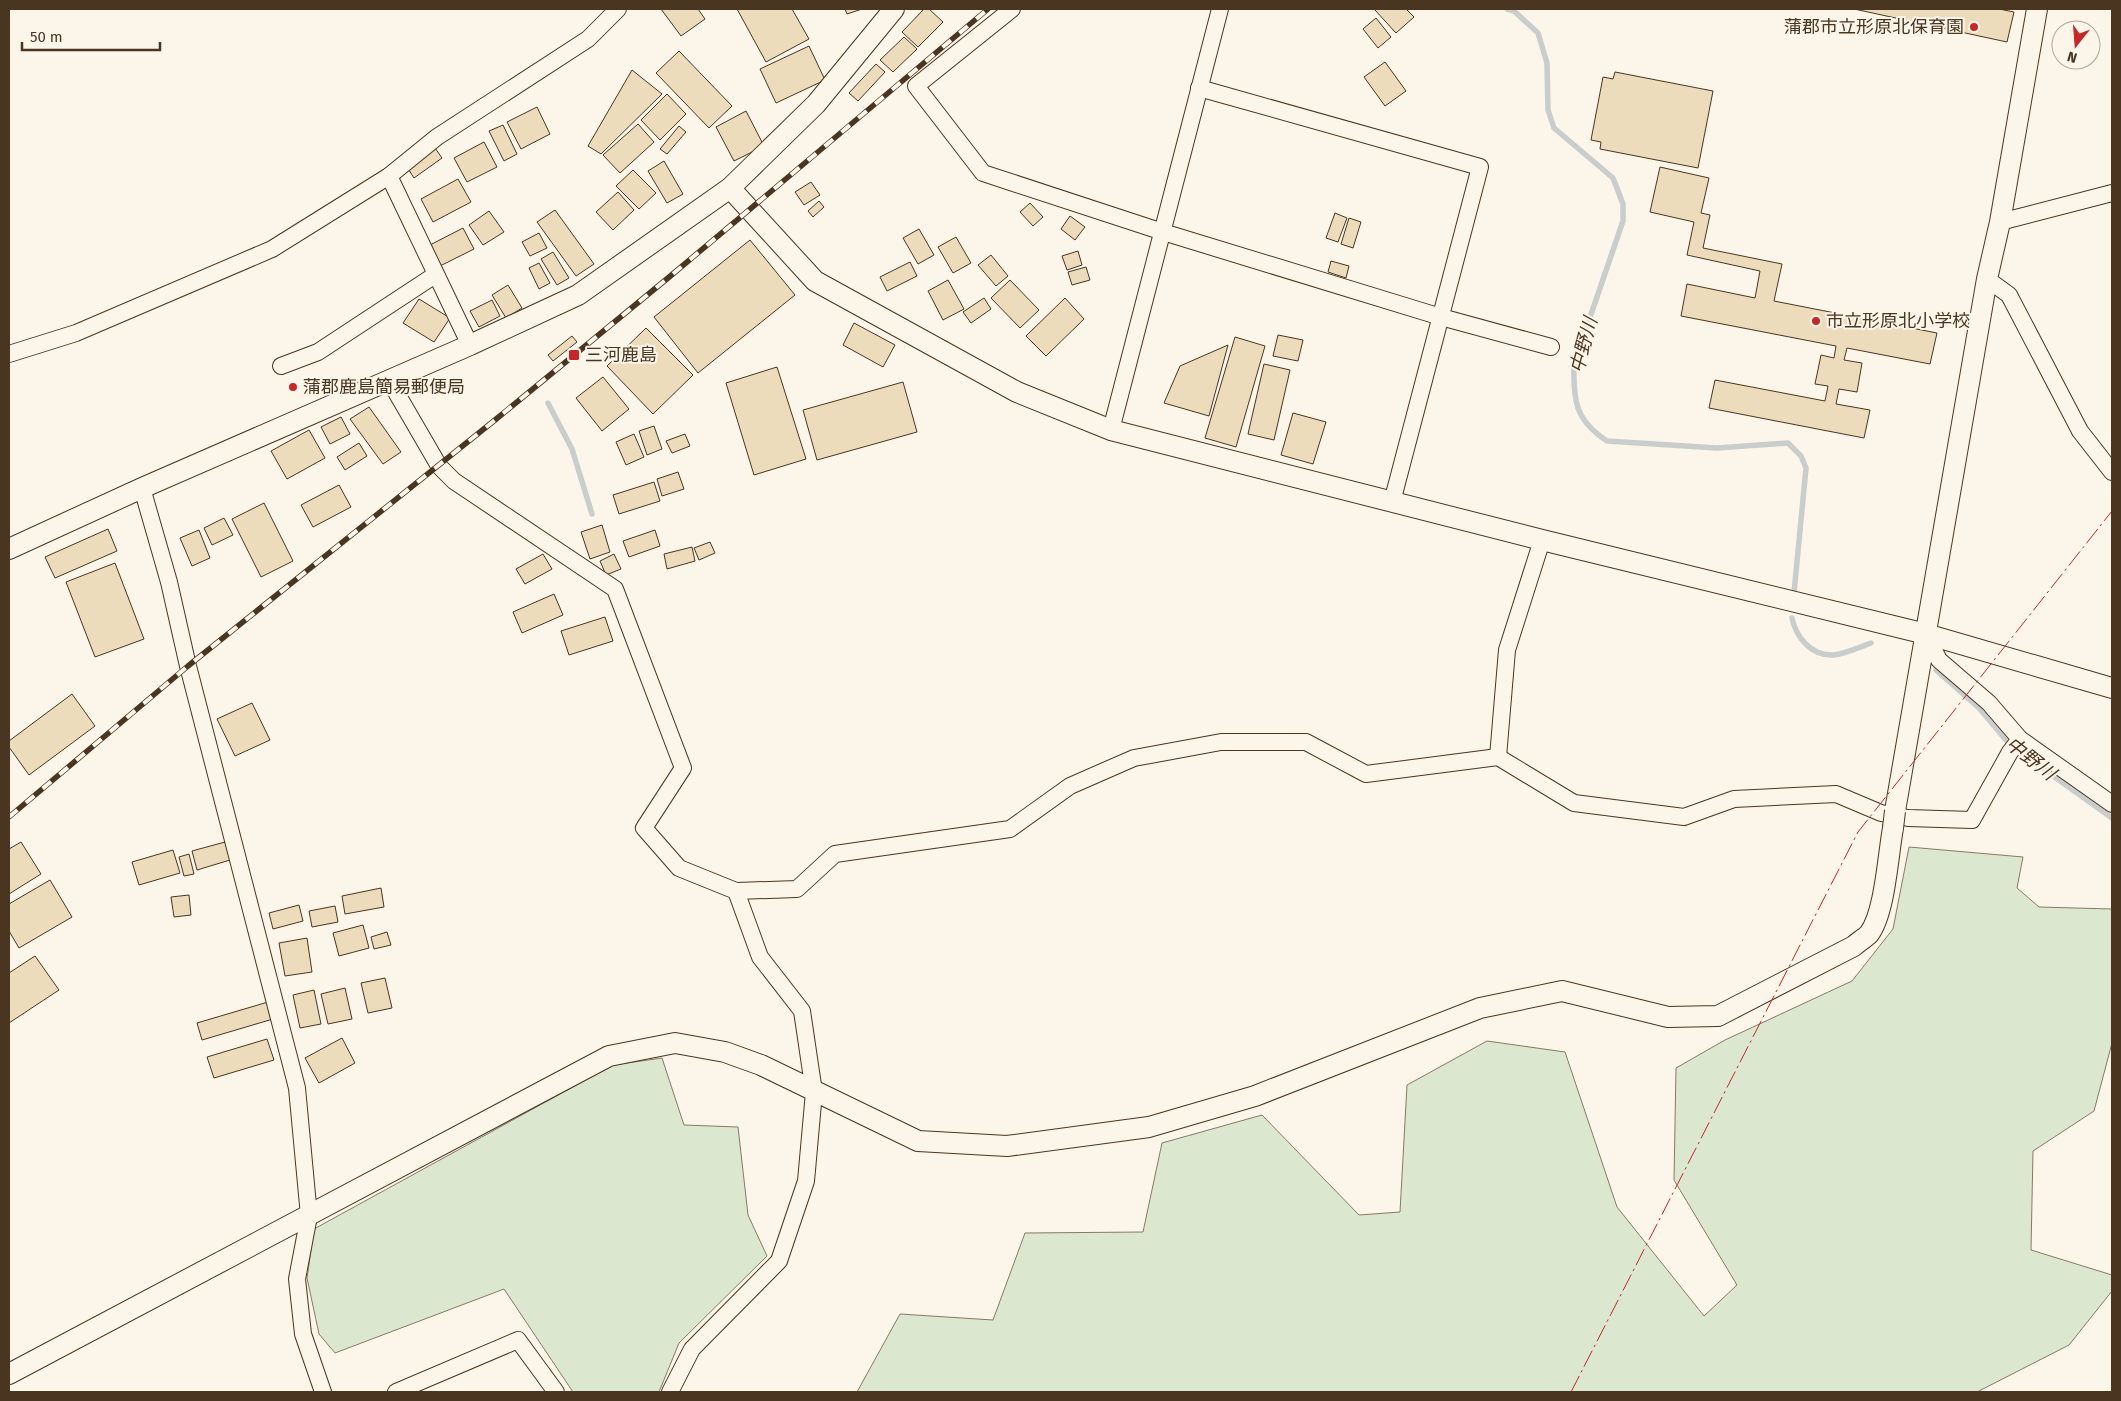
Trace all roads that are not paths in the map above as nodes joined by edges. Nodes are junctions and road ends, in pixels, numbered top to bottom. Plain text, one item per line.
1 (617, 9) edge
2 (894, 9) edge
3 (1012, 9) edge
4 (1220, 9) edge
5 (2037, 9) edge
6 (1199, 88) junction
7 (389, 176) junction
8 (730, 188) junction
9 (2112, 193) edge
10 (2000, 222) junction
11 (1163, 232) junction
12 (435, 275) junction
13 (1987, 278) junction
14 (1441, 317) junction
15 (470, 345) junction
16 (1551, 347) dead end
17 (9, 354) edge
18 (281, 366) dead end
19 (389, 380) junction
20 (1111, 430) junction
21 (2112, 472) edge
22 (142, 488) junction
23 (1392, 502) junction
24 (1542, 540) junction
25 (9, 550) edge
26 (1926, 634) junction
27 (2112, 688) edge
28 (2016, 744) junction
29 (1498, 757) junction
30 (2112, 804) edge
31 (736, 891) junction
32 (814, 1092) junction
33 (309, 1216) junction
34 (9, 1374) edge
35 (432, 1385) edge
36 (323, 1392) edge
37 (396, 1392) edge
38 (556, 1392) edge
39 (670, 1392) edge

1 - 7 street
2 - 8 street
3 - 11 street
4 - 6 street
5 - 10 street
6 - 11 street
6 - 14 street
7 - 12 street
7 - 17 street
8 - 15 street
8 - 20 street
9 - 10 street
10 - 13 street
11 - 14 street
11 - 20 street
12 - 15 street
12 - 18 street
13 - 21 street
13 - 26 street
14 - 16 street
14 - 23 street
15 - 19 street
19 - 22 street
19 - 31 street
20 - 23 street
22 - 25 street
22 - 33 street
23 - 24 street
24 - 26 street
24 - 29 street
26 - 27 street
26 - 28 street
26 - 32 street
28 - 29 street
28 - 30 street
29 - 31 street
31 - 32 street
32 - 33 street
32 - 39 street
33 - 34 street
33 - 36 street
35 - 37 street
35 - 38 street

